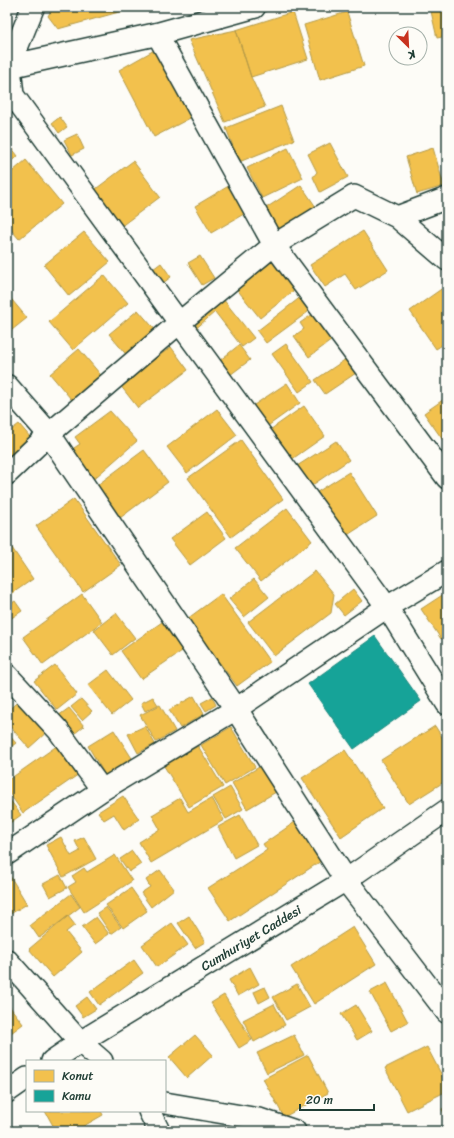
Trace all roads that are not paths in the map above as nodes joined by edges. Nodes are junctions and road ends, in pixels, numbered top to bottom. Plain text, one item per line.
1 (32, 7) edge
2 (254, 7) edge
3 (157, 34) junction
4 (8, 68) edge
5 (447, 198) edge
6 (397, 217) junction
7 (274, 246) junction
8 (447, 260) edge
9 (179, 323) junction
10 (7, 386) edge
11 (49, 434) junction
12 (7, 474) edge
13 (447, 478) edge
14 (447, 571) edge
15 (387, 608) junction
16 (7, 675) edge
17 (447, 704) edge
18 (236, 709) junction
19 (102, 790) junction
20 (447, 810) edge
21 (7, 854) edge
22 (346, 880) junction
23 (7, 960) edge
24 (447, 1012) edge
25 (80, 1042) junction
26 (53, 1060) edge
27 (101, 1060) edge
28 (26, 1079) edge
29 (7, 1092) edge
30 (166, 1103) edge
31 (150, 1112) edge
32 (159, 1131) edge
33 (295, 1131) edge

1 - 4 street
2 - 3 street
3 - 4 street
3 - 7 street
4 - 9 street
5 - 6 street
6 - 7 street
6 - 8 street
7 - 9 street
7 - 13 street
9 - 11 street
9 - 15 street
10 - 11 street
11 - 12 street
11 - 18 street
14 - 15 street
15 - 17 street
15 - 18 street
16 - 19 street
18 - 19 street
18 - 22 street
19 - 21 street
20 - 22 street, Cumhuriyet Caddesi
22 - 24 street
22 - 25 street, Cumhuriyet Caddesi
23 - 25 street
25 - 26 street, Cumhuriyet Caddesi
25 - 27 street
28 - 29 street
30 - 33 street
31 - 32 street

